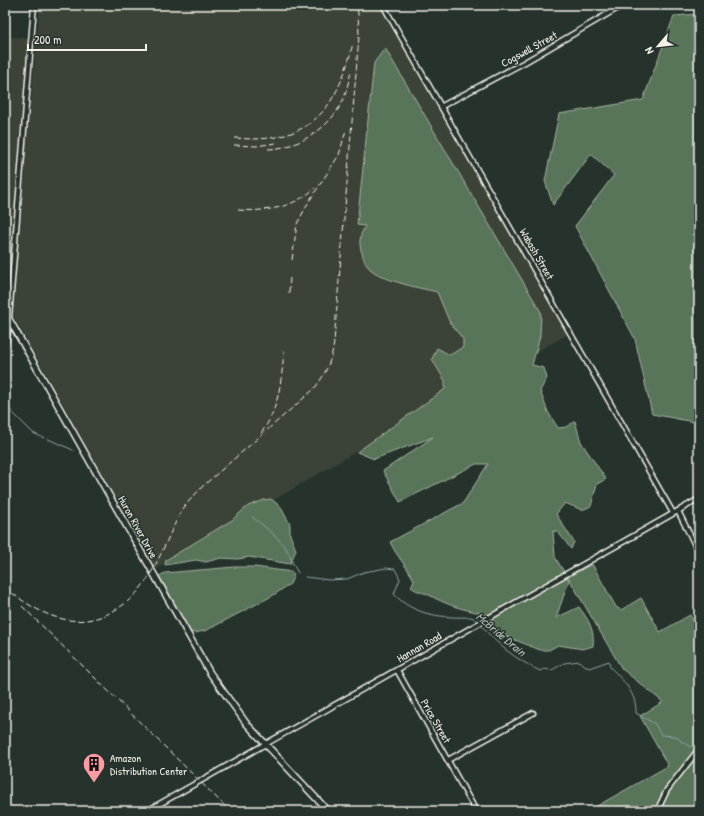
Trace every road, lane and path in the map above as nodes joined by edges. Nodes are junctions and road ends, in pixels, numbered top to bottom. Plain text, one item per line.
1 (34, 5) edge
2 (383, 5) edge
3 (623, 5) edge
4 (442, 106) junction
5 (12, 288) junction
6 (5, 295) edge
7 (5, 312) edge
8 (9, 319) junction
9 (5, 348) edge
10 (5, 356) edge
11 (5, 403) edge
12 (699, 499) edge
13 (676, 512) junction
14 (699, 553) edge
15 (397, 670) junction
16 (533, 713) dead end
17 (265, 744) junction
18 (699, 749) edge
19 (448, 760) junction
20 (147, 811) edge
21 (328, 811) edge
22 (476, 811) edge
23 (657, 811) edge

1 - 5 street
2 - 4 street, Wabash Street
3 - 4 street, Cogswell Street
4 - 13 street, Wabash Street
5 - 6 street
5 - 8 street
7 - 8 main road, Huron River Drive
8 - 9 street
8 - 17 main road, Huron River Drive
10 - 11 street
12 - 13 street, Hannan Road
13 - 14 street, Wabash Street
13 - 15 street, Hannan Road
15 - 17 street, Hannan Road
15 - 19 street, Price Street
16 - 19 street, Price Street
17 - 20 street, Hannan Road
17 - 21 main road, Huron River Drive
18 - 23 street
19 - 22 street

